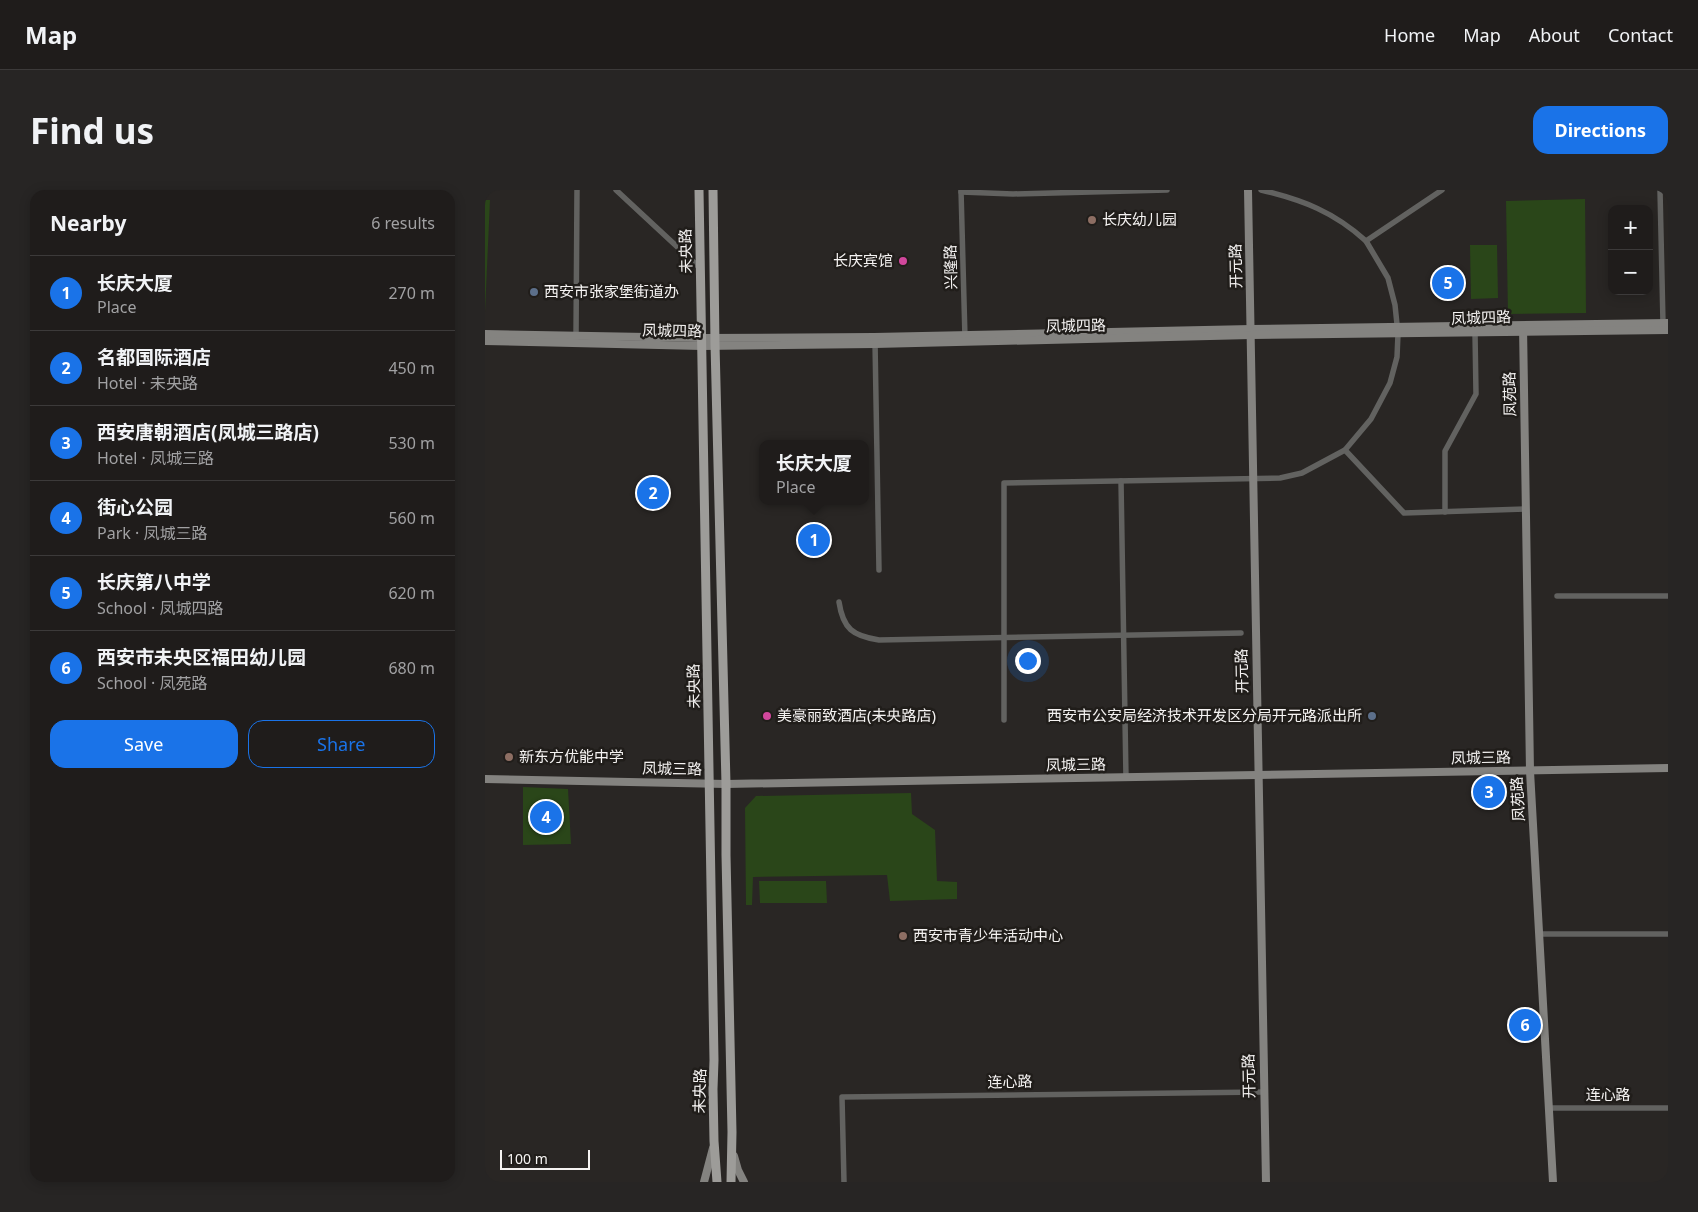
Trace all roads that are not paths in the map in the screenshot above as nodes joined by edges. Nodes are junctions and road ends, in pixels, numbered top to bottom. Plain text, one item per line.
1 (577, 190) edge
2 (617, 190) edge
3 (699, 190) edge
4 (713, 190) edge
5 (1167, 190) edge
6 (1248, 190) edge
7 (1261, 190) edge
8 (1441, 190) edge
9 (1660, 190) edge
10 (961, 191) edge
11 (1134, 191) edge
12 (1365, 241) junction
13 (700, 268) junction
14 (1666, 325) edge
15 (1523, 328) junction
16 (1398, 331) junction
17 (1251, 332) junction
18 (1475, 333) junction
19 (485, 334) edge
20 (576, 339) junction
21 (965, 339) junction
22 (715, 341) junction
23 (874, 341) junction
24 (485, 342) edge
25 (702, 342) junction
26 (1345, 450) junction
27 (1253, 479) junction
28 (1121, 480) junction
29 (1525, 508) junction
30 (1445, 512) junction
31 (879, 570) dead end
32 (1557, 596) dead end
33 (1668, 596) edge
34 (839, 602) dead end
35 (1241, 633) dead end
36 (1124, 636) junction
37 (1005, 638) junction
38 (1004, 720) dead end
39 (1668, 768) edge
40 (1530, 771) junction
41 (1258, 776) junction
42 (1126, 778) junction
43 (485, 779) edge
44 (710, 784) junction
45 (726, 784) junction
46 (1539, 934) junction
47 (1668, 934) edge
48 (1263, 1092) junction
49 (1549, 1108) junction
50 (1668, 1108) edge
51 (714, 1141) junction
52 (732, 1148) junction
53 (704, 1182) edge
54 (717, 1182) edge
55 (731, 1182) edge
56 (744, 1182) edge
57 (844, 1182) edge
58 (1266, 1182) edge
59 (1553, 1182) edge

1 - 20 street
2 - 13 street
3 - 13 main road, 未央路
4 - 22 main road, 未央路
5 - 11 street
6 - 17 street, 开元路
7 - 12 street
8 - 12 street
9 - 14 street
10 - 11 street
10 - 21 street, 兴隆路
12 - 16 street
13 - 25 main road, 未央路
14 - 15 street, 凤城四路
15 - 16 street, 凤城四路
15 - 18 street, 凤城四路
15 - 29 street, 凤苑路
16 - 17 street, 凤城四路
16 - 18 street, 凤城四路
16 - 26 street
17 - 21 street, 凤城四路
17 - 27 street, 开元路
18 - 30 street
19 - 20 street, 凤城四路
20 - 24 street, 凤城四路
20 - 25 street, 凤城四路
21 - 23 street, 凤城四路
22 - 23 street, 凤城四路
22 - 25 street, 凤城四路
22 - 45 main road, 未央路
23 - 31 street
25 - 44 main road, 未央路
26 - 27 street
26 - 30 street
27 - 28 street
27 - 41 street, 开元路
28 - 36 street
28 - 37 street
29 - 30 street
29 - 40 street, 凤苑路
32 - 33 street
34 - 37 street
35 - 36 street
36 - 37 street
36 - 42 street
37 - 38 street
39 - 40 street, 凤城三路
40 - 41 street, 凤城三路
40 - 46 street, 凤苑路
41 - 42 street, 凤城三路
41 - 48 street, 开元路
42 - 45 street, 凤城三路
43 - 44 street, 凤城三路
44 - 45 street, 凤城三路
44 - 51 main road, 未央路
45 - 52 main road, 未央路
46 - 47 street
46 - 49 street, 凤苑路
48 - 57 street, 连心路
48 - 58 street, 开元路
49 - 50 street, 连心路
49 - 59 street, 凤苑路
51 - 53 street
51 - 54 main road, 未央路
52 - 55 main road, 未央路
52 - 56 street

